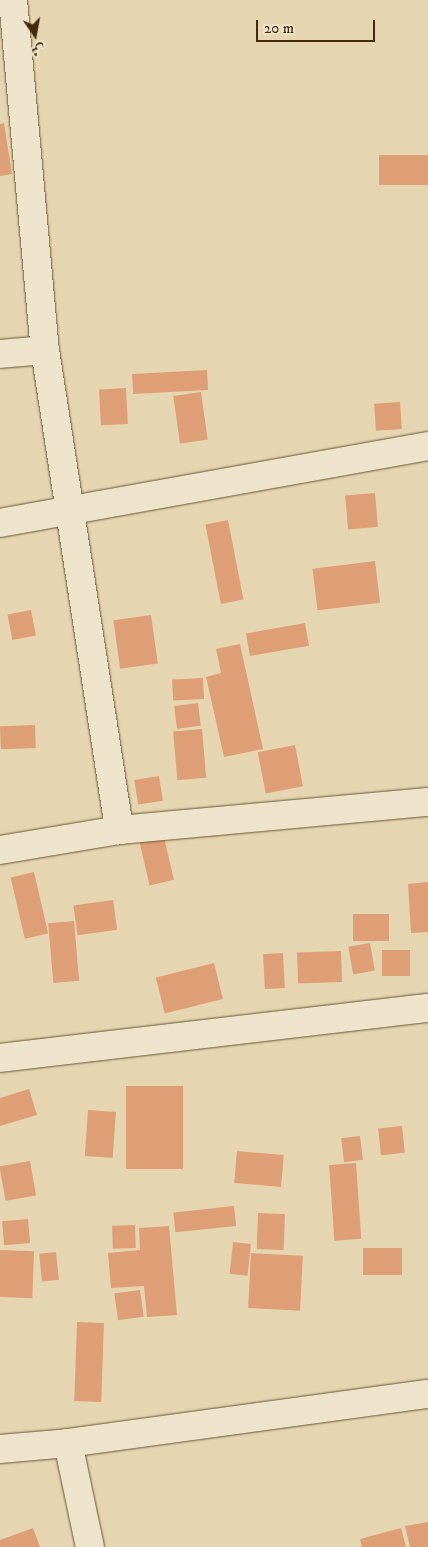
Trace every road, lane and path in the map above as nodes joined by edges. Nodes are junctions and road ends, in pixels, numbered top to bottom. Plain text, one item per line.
1 (13, 0) edge
2 (45, 350) junction
3 (0, 354) edge
4 (428, 446) edge
5 (70, 510) junction
6 (0, 523) edge
7 (428, 802) edge
8 (119, 830) junction
9 (0, 850) edge
10 (428, 1008) edge
11 (0, 1058) edge
12 (428, 1394) edge
13 (68, 1443) junction
14 (0, 1449) edge
15 (90, 1547) edge

1 - 2 street
2 - 3 street
2 - 5 street
4 - 5 street
5 - 6 street
5 - 8 street
7 - 8 street
8 - 9 street
10 - 11 street
12 - 13 street
13 - 14 street
13 - 15 street

